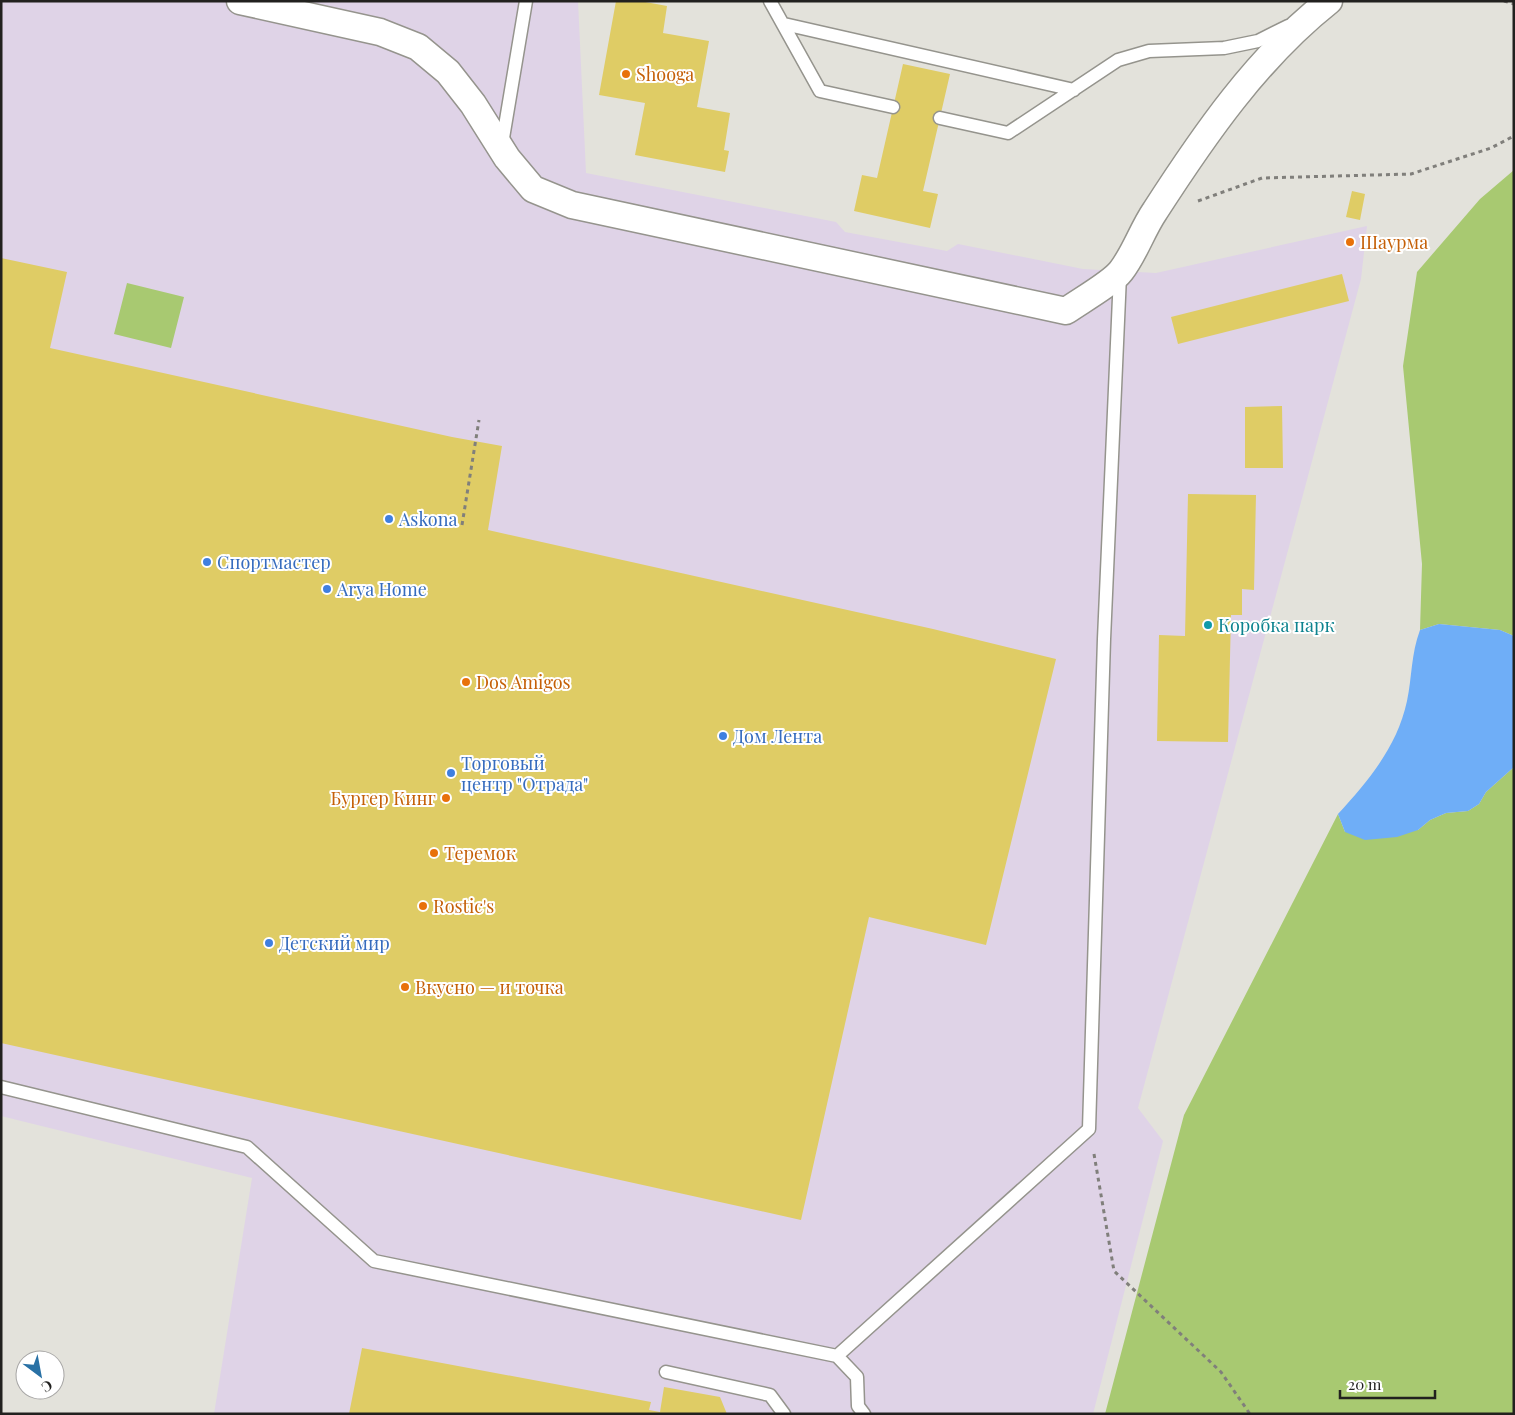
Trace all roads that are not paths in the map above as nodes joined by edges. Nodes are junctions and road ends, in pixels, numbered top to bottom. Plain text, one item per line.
1 (240, 1) edge
2 (526, 1) edge
3 (770, 1) edge
4 (1321, 8) edge
5 (784, 24) junction
6 (1074, 90) junction
7 (893, 107) dead end
8 (940, 118) dead end
9 (501, 148) junction
10 (1121, 272) junction
11 (1, 1086) edge
12 (837, 1356) junction
13 (666, 1372) dead end
14 (784, 1414) edge
15 (864, 1414) edge

1 - 9 street
2 - 9 lane
3 - 5 lane
4 - 6 lane
4 - 10 street
5 - 6 lane
5 - 7 lane
6 - 8 lane
9 - 10 street
10 - 12 lane
11 - 12 lane
12 - 15 lane
13 - 14 lane

